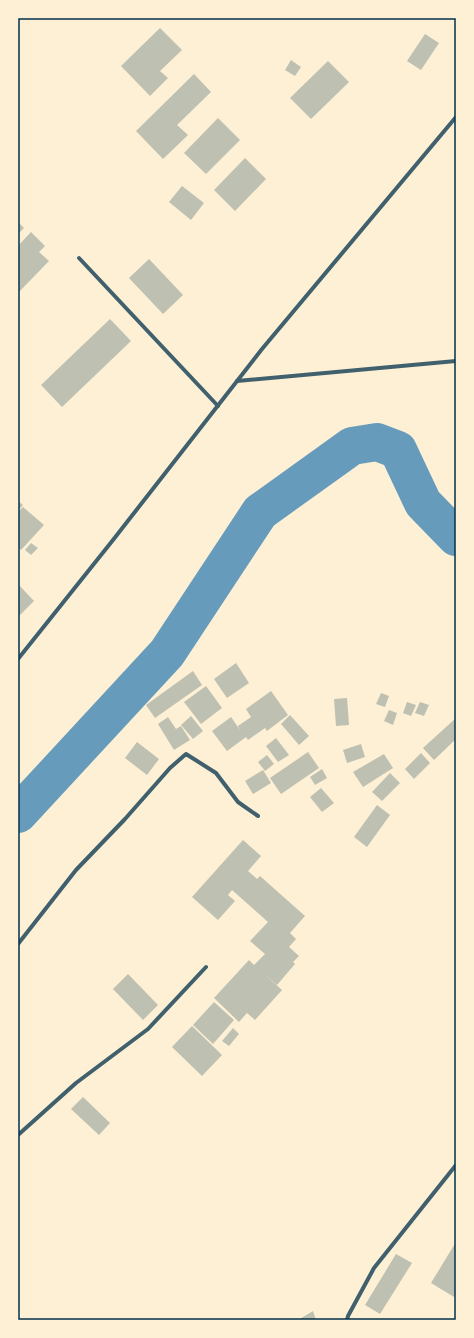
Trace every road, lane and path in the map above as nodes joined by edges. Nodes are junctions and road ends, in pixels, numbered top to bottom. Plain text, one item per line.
1 (456, 116) edge
2 (79, 258) dead end
3 (456, 361) edge
4 (237, 381) junction
5 (218, 406) junction
6 (18, 659) edge
7 (258, 816) dead end
8 (18, 944) edge
9 (206, 967) dead end
10 (18, 1135) edge
11 (456, 1165) edge
12 (347, 1320) edge

1 - 4 street
2 - 5 street
3 - 4 street
4 - 5 street
5 - 6 street
7 - 8 street
9 - 10 street
11 - 12 street

